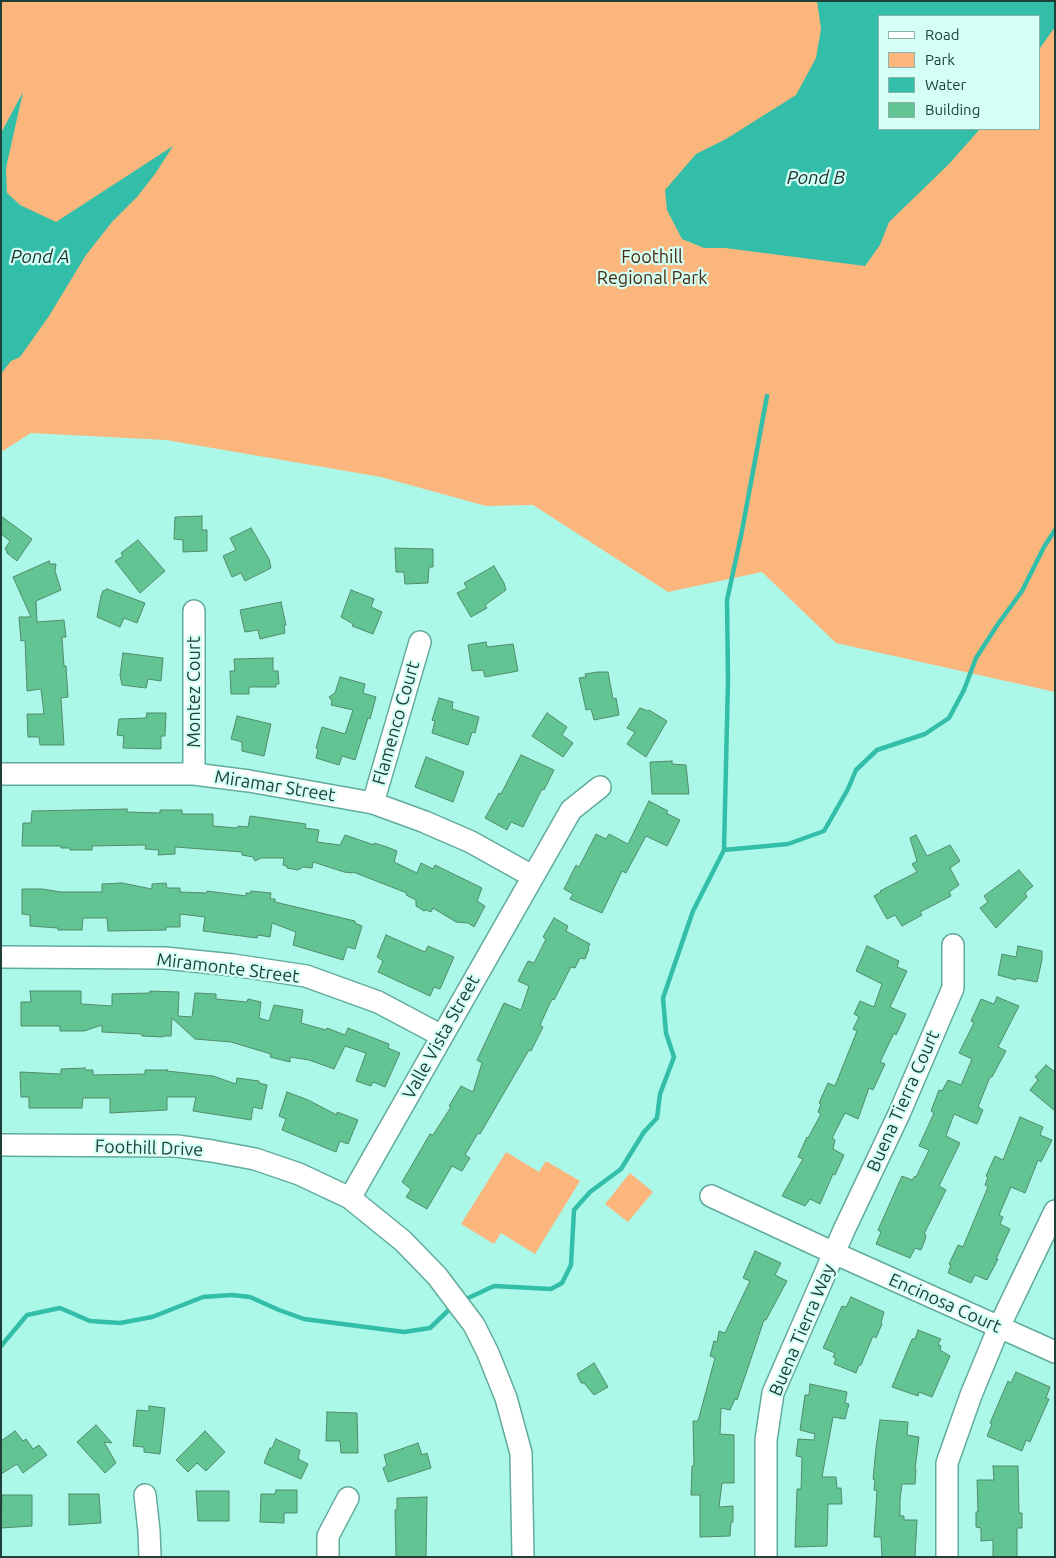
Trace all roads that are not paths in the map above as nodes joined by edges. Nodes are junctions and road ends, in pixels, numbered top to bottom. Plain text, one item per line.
1 (194, 611) dead end
2 (420, 642) dead end
3 (1, 774) edge
4 (194, 774) junction
5 (600, 787) dead end
6 (373, 803) junction
7 (532, 876) junction
8 (953, 945) dead end
9 (1, 957) edge
10 (442, 1036) junction
11 (1, 1145) edge
12 (711, 1196) dead end
13 (350, 1198) junction
14 (1055, 1211) edge
15 (834, 1253) junction
16 (999, 1327) junction
17 (1055, 1352) edge
18 (145, 1495) dead end
19 (348, 1498) dead end
20 (150, 1557) edge
21 (328, 1557) edge
22 (523, 1557) edge
23 (766, 1557) edge
24 (947, 1557) edge

1 - 4 street, Montez Court
2 - 6 street, Flamenco Court
3 - 4 street, Miramar Street
4 - 6 street, Miramar Street
5 - 7 street, Valle Vista Street
6 - 7 street, Miramar Street
7 - 10 street, Valle Vista Street
8 - 15 street, Buena Tierra Court
9 - 10 street, Miramonte Street
10 - 13 street, Valle Vista Street
11 - 13 street, Foothill Drive
12 - 15 street, Encinosa Court
13 - 22 street, Foothill Drive
14 - 16 street
15 - 16 street, Encinosa Court
15 - 23 street, Buena Tierra Way
16 - 17 street, Encinosa Court
16 - 24 street
18 - 20 street
19 - 21 street

